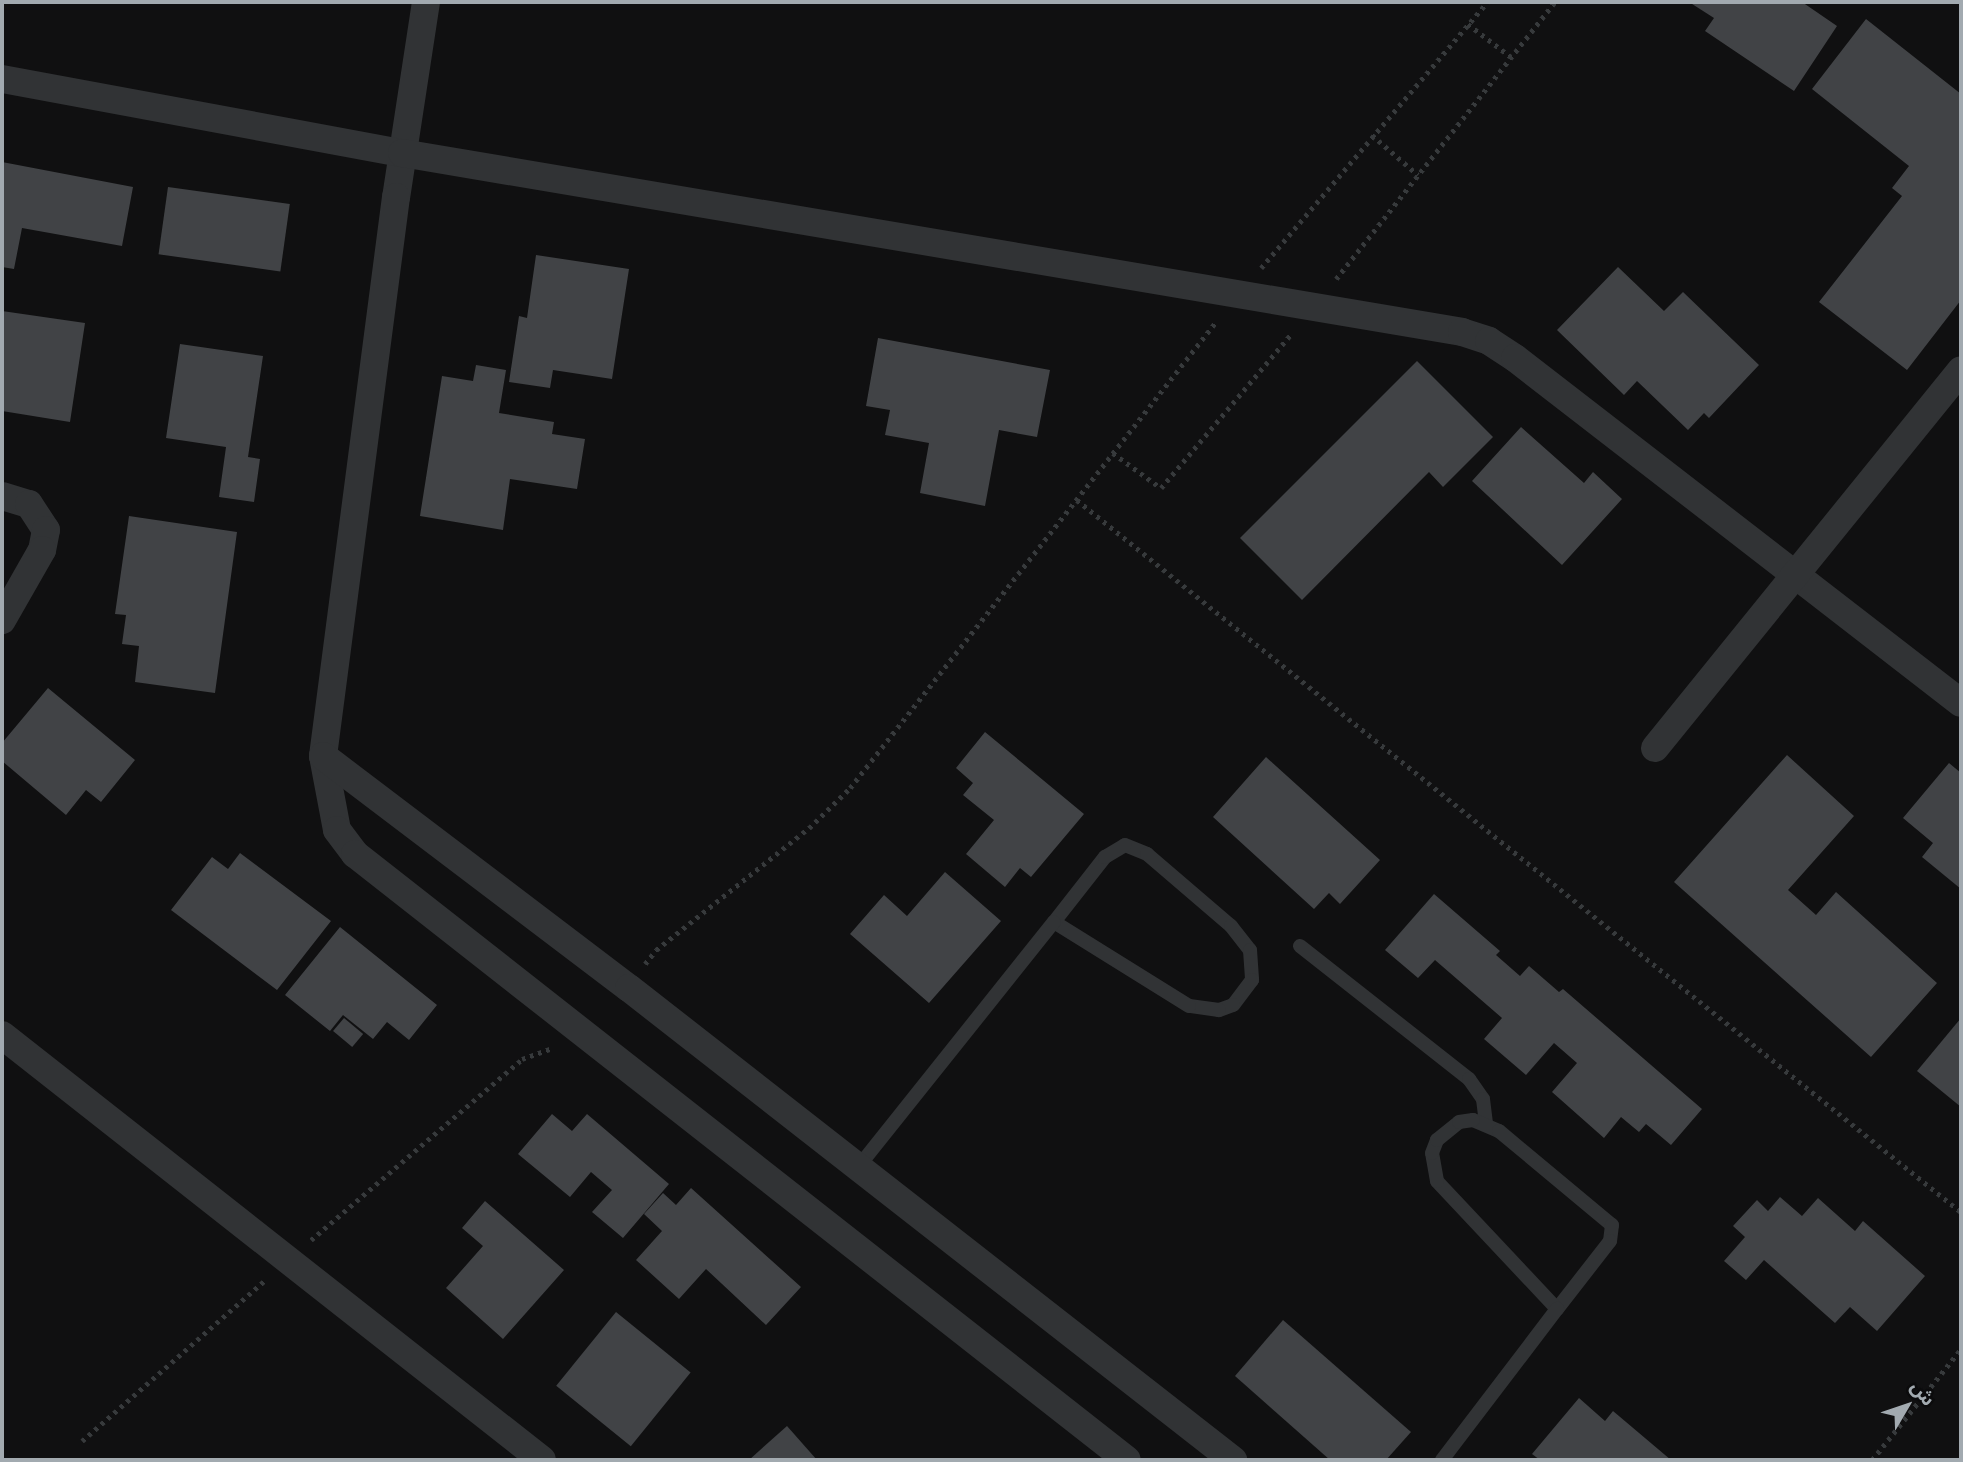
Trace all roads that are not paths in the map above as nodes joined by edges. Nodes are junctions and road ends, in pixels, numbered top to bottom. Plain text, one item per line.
1 (426, 2) edge
2 (2, 79) edge
3 (402, 153) junction
4 (1961, 370) edge
5 (2, 496) edge
6 (1794, 576) junction
7 (2, 620) edge
8 (1961, 704) edge
9 (1655, 748) dead end
10 (323, 756) junction
11 (1054, 922) junction
12 (1300, 946) dead end
13 (2, 1035) edge
14 (1486, 1123) junction
15 (859, 1166) junction
16 (1557, 1309) junction
17 (542, 1460) edge
18 (1127, 1460) edge
19 (1233, 1460) edge
20 (1443, 1460) edge

1 - 3 street
2 - 3 street
3 - 6 street
3 - 10 street
4 - 6 street
5 - 7 street
6 - 8 street
6 - 9 street
10 - 15 street
10 - 18 street
11 - 11 lane
11 - 15 lane
12 - 14 lane
13 - 17 street
14 - 16 lane
14 - 16 lane
15 - 19 street
16 - 20 lane

